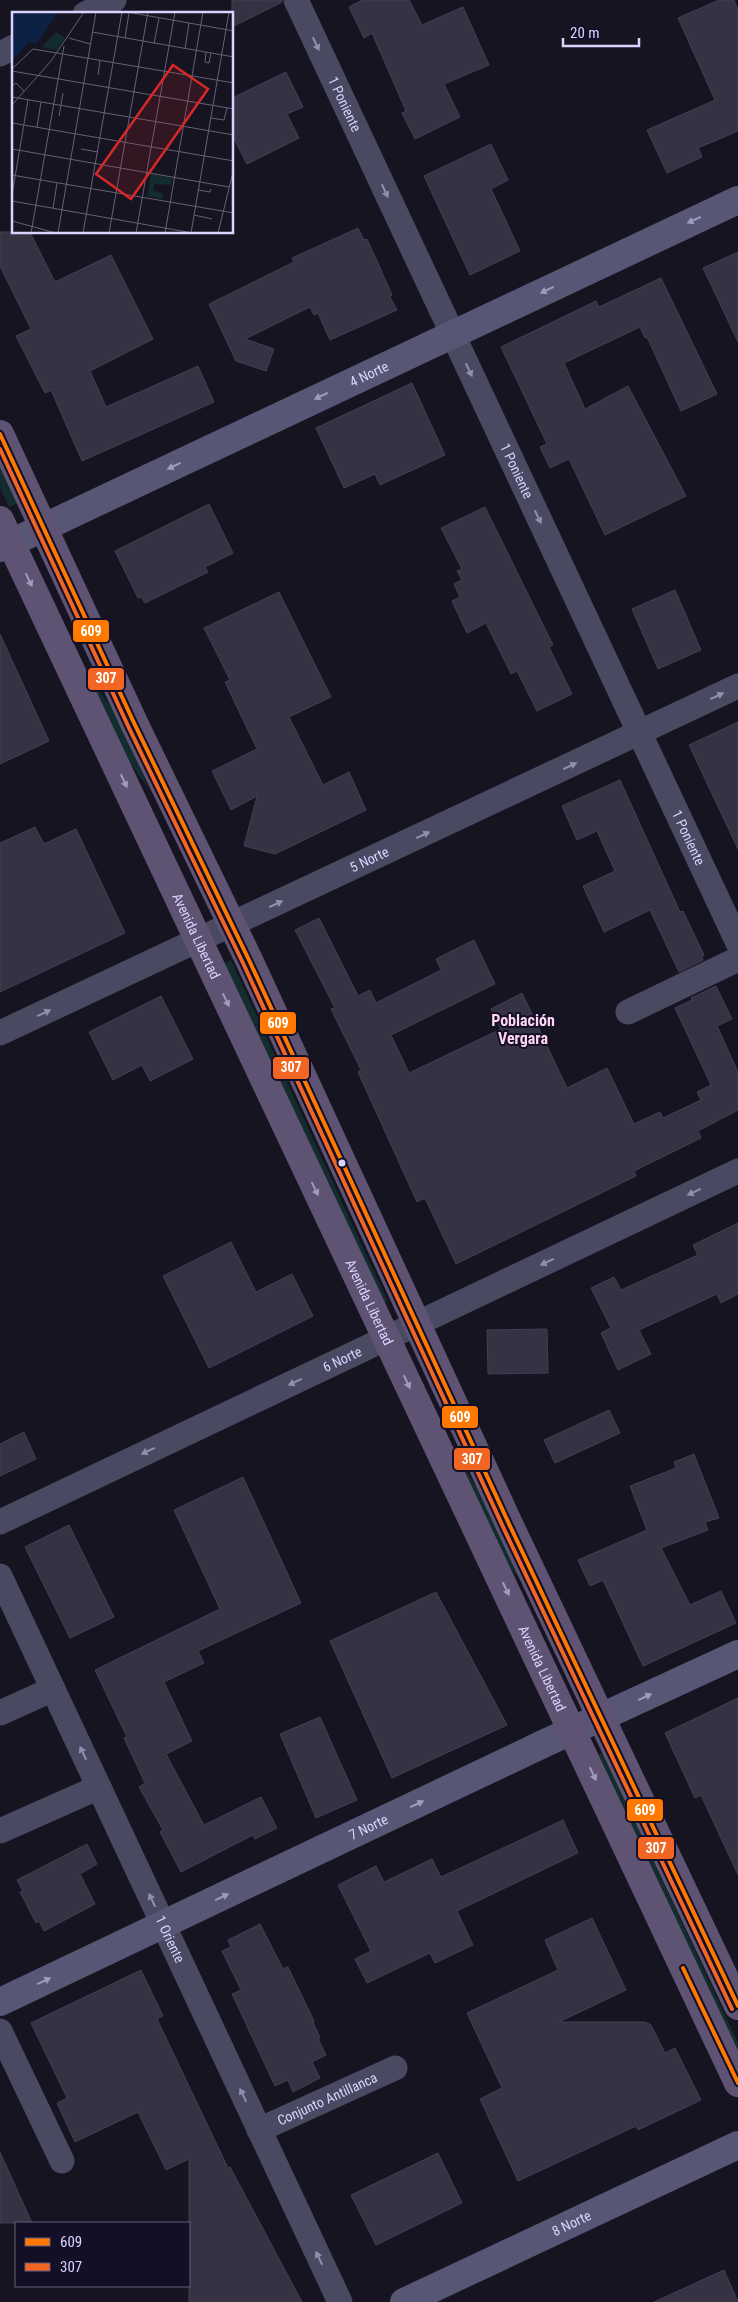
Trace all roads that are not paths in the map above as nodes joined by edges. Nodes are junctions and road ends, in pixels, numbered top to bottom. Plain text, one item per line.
1 (114, 0) edge
2 (296, 0) edge
3 (89, 12) edge
4 (12, 48) edge
5 (0, 54) edge
6 (738, 200) edge
7 (452, 335) junction
8 (0, 434) edge
9 (44, 527) junction
10 (4, 537) edge
11 (738, 686) edge
12 (640, 732) junction
13 (232, 924) junction
14 (198, 940) junction
15 (738, 943) edge
16 (738, 959) edge
17 (628, 1012) dead end
18 (0, 1034) edge
19 (738, 1171) edge
20 (416, 1324) junction
21 (386, 1338) junction
22 (0, 1522) edge
23 (0, 1576) edge
24 (738, 1654) edge
25 (53, 1688) junction
26 (0, 1713) edge
27 (601, 1717) junction
28 (572, 1730) junction
29 (99, 1787) junction
30 (0, 1831) edge
31 (163, 1925) junction
32 (0, 2002) edge
33 (738, 2006) edge
34 (0, 2031) edge
35 (395, 2068) dead end
36 (738, 2083) edge
37 (259, 2130) junction
38 (738, 2145) edge
39 (62, 2161) dead end
40 (340, 2302) edge
41 (404, 2302) edge

1 - 3 street
2 -> 7 street, 1 Poniente
4 - 5 street
6 -> 7 street, 4 Norte
7 -> 9 street, 4 Norte
7 -> 12 street, 1 Poniente
8 - 9 main road
9 - 10 street, 4 Norte
9 - 13 main road
10 -> 14 main road, Avenida Libertad
12 -> 11 street, 5 Norte
13 -> 12 street, 5 Norte
12 - 15 street, 1 Poniente
13 - 14 street, 5 Norte
13 - 20 main road
18 -> 14 street, 5 Norte
14 -> 21 main road, Avenida Libertad
16 - 17 street
19 -> 20 street, 6 Norte
20 - 21 street, 6 Norte
20 - 27 main road
21 -> 22 street, 6 Norte
21 -> 28 main road, Avenida Libertad
23 - 25 street, 1 Oriente
27 -> 24 street, 7 Norte
25 - 26 street
29 -> 25 street, 1 Oriente
27 - 28 street, 7 Norte
27 - 33 main road
31 -> 28 street, 7 Norte
28 -> 36 main road, Avenida Libertad
29 - 30 street
31 -> 29 street, 1 Oriente
32 -> 31 street, 7 Norte
37 -> 31 street, 1 Oriente
34 - 39 street
35 - 37 street, Conjunto Antillanca
40 -> 37 street, 1 Oriente
38 - 41 street, 8 Norte

